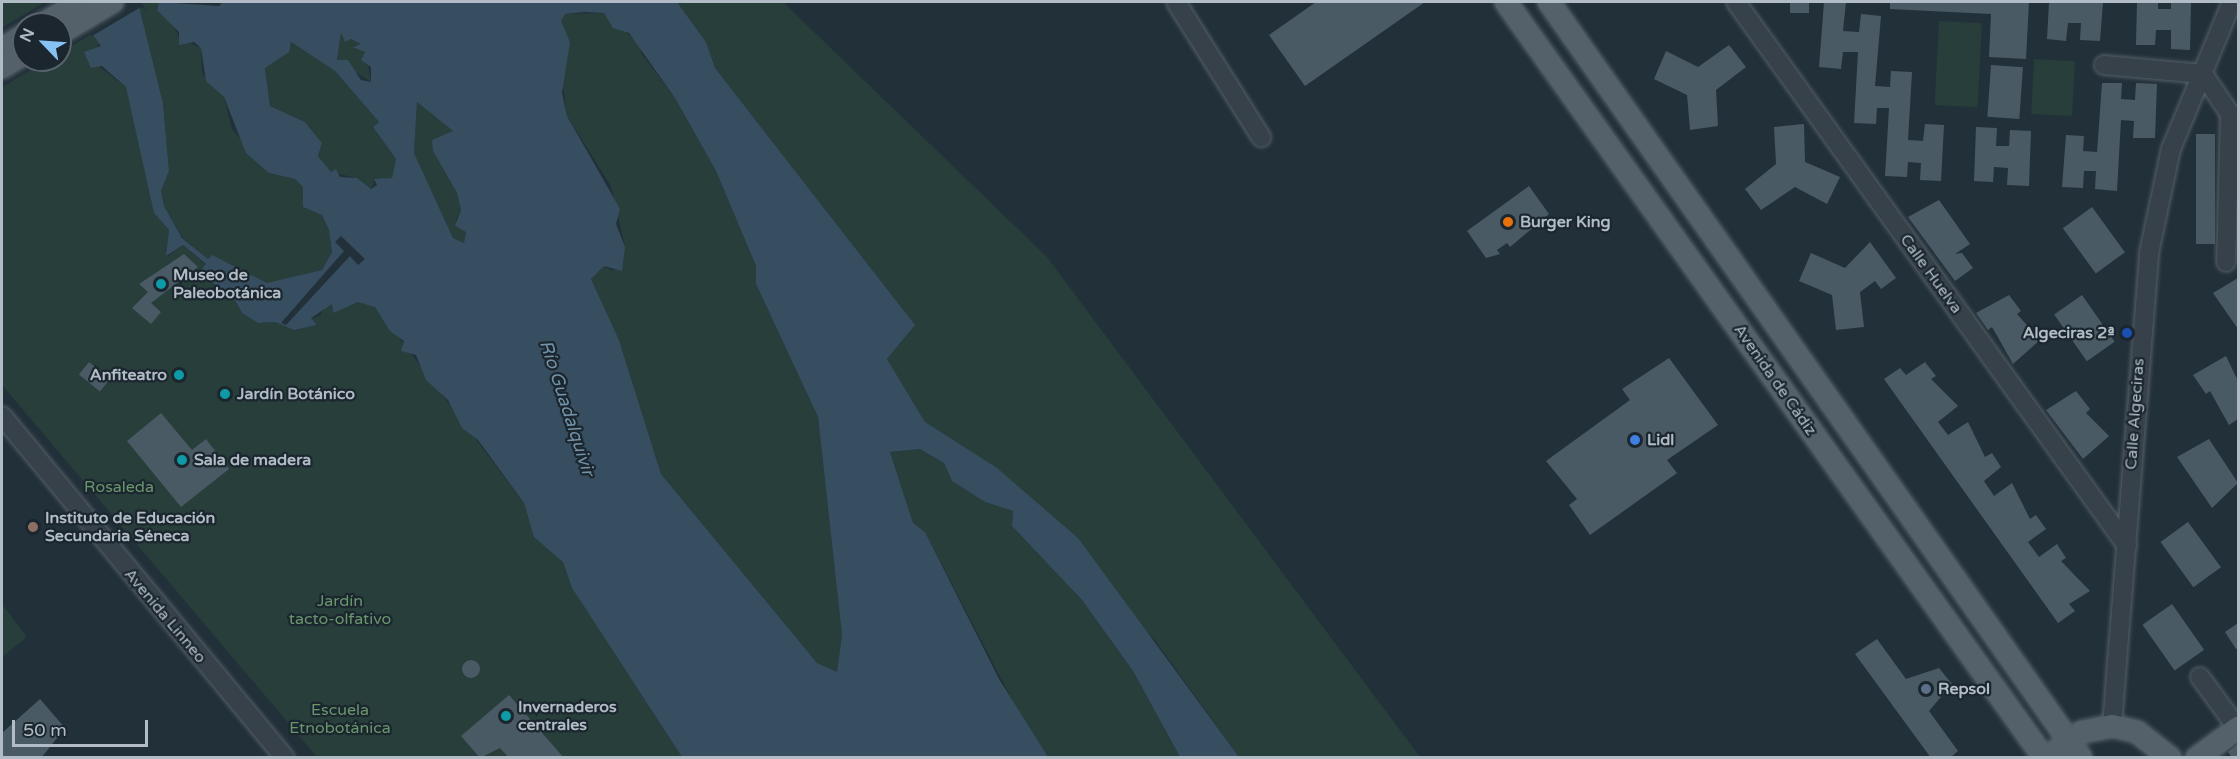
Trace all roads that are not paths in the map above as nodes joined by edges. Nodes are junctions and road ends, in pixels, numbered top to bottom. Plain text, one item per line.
1 (81, 2) edge
2 (112, 2) edge
3 (1176, 2) edge
4 (1549, 2) edge
5 (1736, 2) edge
6 (1509, 4) edge
7 (2233, 9) edge
8 (64, 12) edge
9 (72, 26) edge
10 (2104, 65) dead end
11 (2203, 74) junction
12 (1261, 137) dead end
13 (2226, 262) dead end
14 (2, 416) edge
15 (2127, 546) junction
16 (2200, 677) dead end
17 (2112, 726) junction
18 (2238, 728) edge
19 (2075, 749) edge
20 (285, 758) edge
21 (2046, 758) edge
22 (2170, 758) edge
23 (2197, 758) edge

1 - 8 main road
2 - 9 main road
3 - 12 street
4 - 19 main road, Avenida de Cádiz
5 - 15 street, Calle Huelva
6 - 21 main road, Avenida de Cádiz
7 - 11 street, Calle Algeciras
10 - 11 street
11 - 13 street
11 - 15 street, Calle Algeciras
14 - 20 street, Avenida Linneo
15 - 17 street, Calle Algeciras
16 - 18 street
17 - 19 main road
17 - 22 main road
18 - 23 main road
19 - 21 main road

